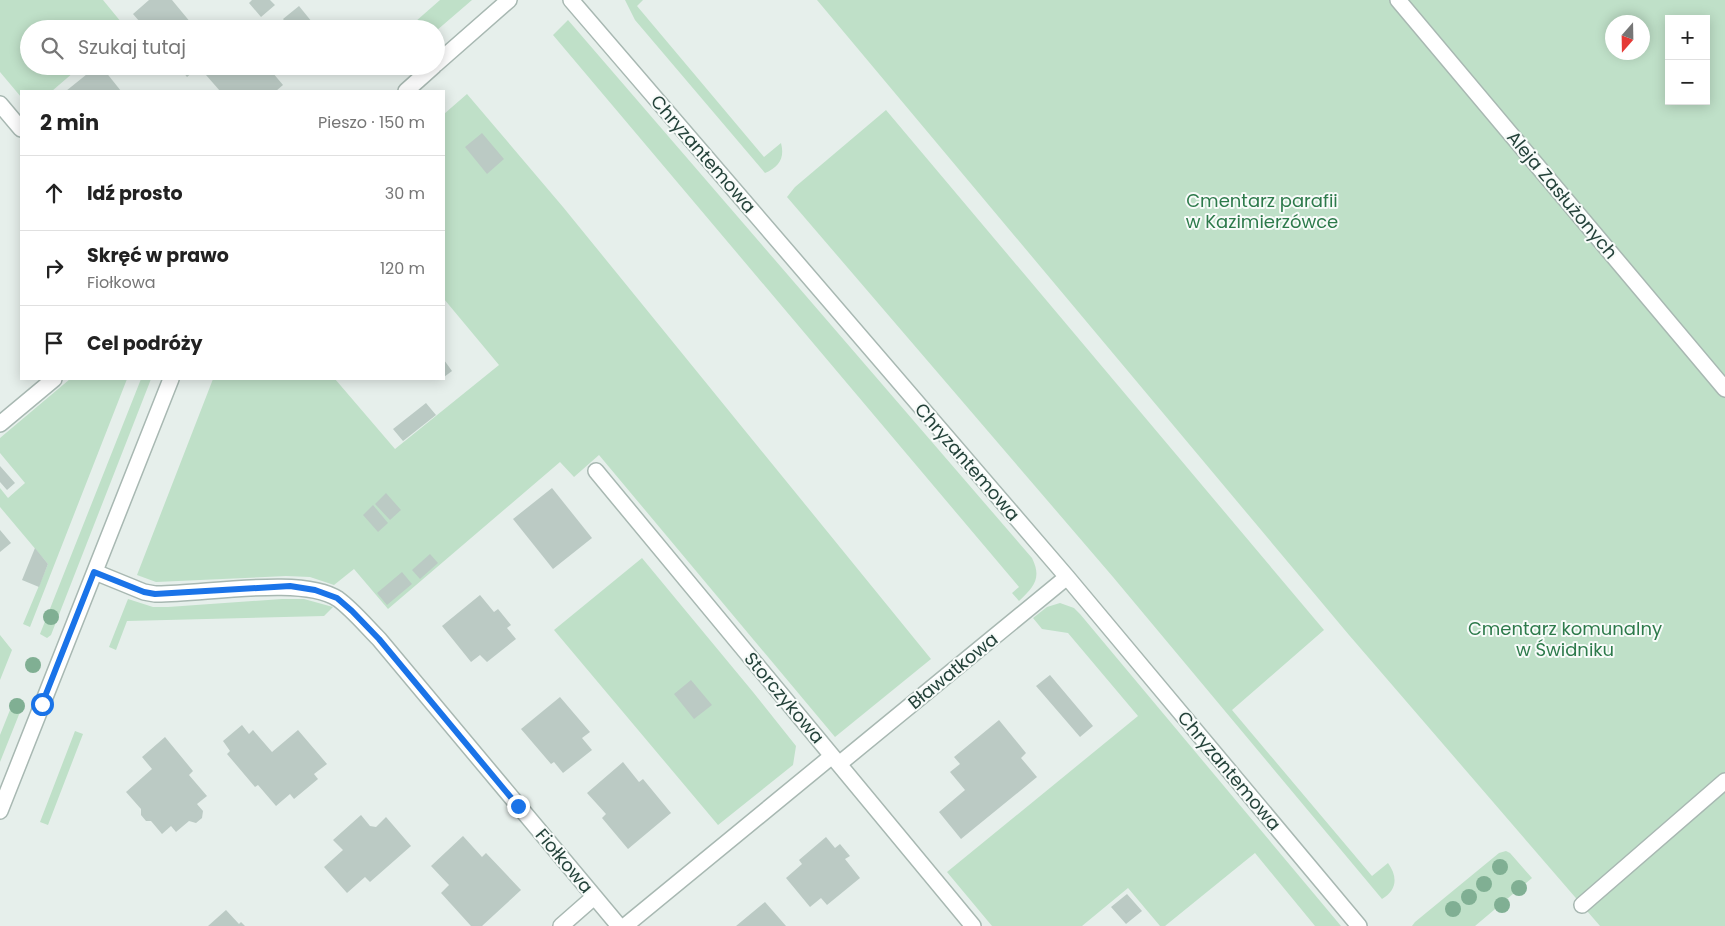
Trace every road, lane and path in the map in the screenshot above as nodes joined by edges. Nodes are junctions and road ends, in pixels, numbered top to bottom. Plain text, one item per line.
1 (509, 0) edge
2 (572, 0) edge
3 (1398, 0) edge
4 (445, 56) edge
5 (424, 75) edge
6 (407, 90) edge
7 (0, 104) edge
8 (20, 128) edge
9 (53, 380) edge
10 (171, 380) edge
11 (1725, 389) edge
12 (0, 424) edge
13 (596, 471) dead end
14 (94, 572) junction
15 (1067, 577) junction
16 (836, 760) junction
17 (1725, 781) edge
18 (0, 811) edge
19 (594, 897) junction
20 (1582, 905) dead end
21 (561, 926) edge
22 (619, 926) edge
23 (625, 926) edge
24 (973, 926) edge
25 (1359, 926) edge

1 - 4 street
2 - 15 street, Chryzantemowa
3 - 11 street, Aleja Zasłużonych
5 - 6 street
7 - 8 street
9 - 12 street
10 - 14 street
13 - 16 street, Storczykowa
14 - 18 street
14 - 19 street, Fiołkowa
15 - 16 street, Bławatkowa
15 - 25 street, Chryzantemowa
16 - 23 street, Bławatkowa
16 - 24 street, Storczykowa
17 - 20 street
19 - 21 street
19 - 22 street, Fiołkowa

